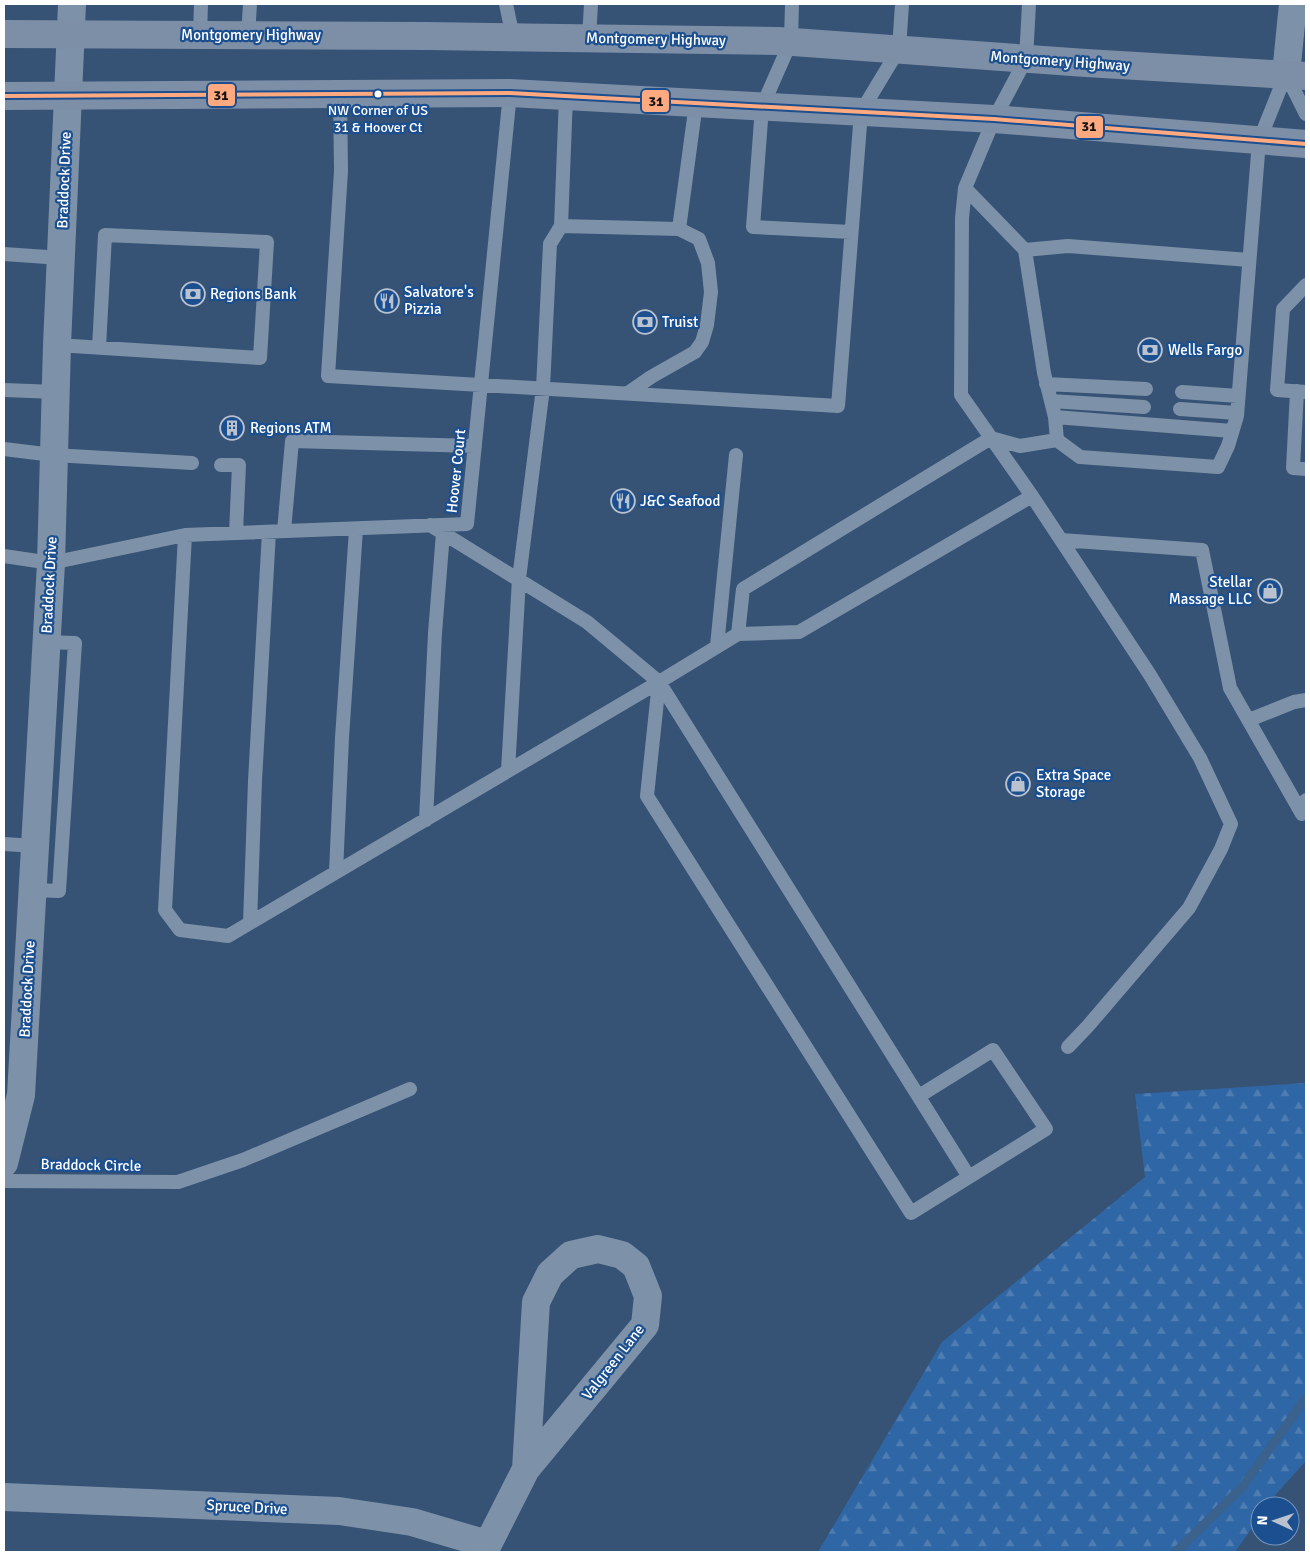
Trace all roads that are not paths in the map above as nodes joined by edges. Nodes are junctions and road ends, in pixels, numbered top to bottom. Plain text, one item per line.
1 (72, 4) edge
2 (200, 4) edge
3 (250, 4) edge
4 (506, 4) edge
5 (591, 4) edge
6 (792, 4) edge
7 (902, 4) edge
8 (1029, 4) edge
9 (1292, 4) edge
10 (4, 34) edge
11 (70, 34) junction
12 (200, 35) junction
13 (248, 35) junction
14 (513, 37) junction
15 (589, 38) junction
16 (791, 41) junction
17 (899, 49) junction
18 (1026, 59) junction
19 (1296, 75) edge
20 (510, 93) junction
21 (340, 94) junction
22 (4, 96) edge
23 (67, 96) junction
24 (566, 96) junction
25 (696, 103) junction
26 (762, 106) junction
27 (861, 112) junction
28 (1306, 114) edge
29 (994, 119) junction
30 (1259, 141) junction
31 (1306, 144) edge
32 (965, 188) junction
33 (561, 226) junction
34 (679, 229) junction
35 (851, 232) junction
36 (1025, 250) junction
37 (4, 254) edge
38 (61, 258) junction
39 (1249, 260) junction
40 (1306, 285) edge
41 (57, 345) junction
42 (99, 348) junction
43 (1046, 384) junction
44 (481, 385) junction
45 (543, 388) junction
46 (1146, 389) dead end
47 (4, 390) edge
48 (56, 392) junction
49 (1182, 392) dead end
50 (1302, 392) edge
51 (628, 393) junction
52 (1238, 396) junction
53 (1051, 401) junction
54 (1144, 407) dead end
55 (1180, 409) dead end
56 (1237, 413) junction
57 (1055, 417) junction
58 (1232, 431) junction
59 (991, 438) junction
60 (1057, 440) junction
61 (475, 446) junction
62 (4, 449) edge
63 (736, 454) dead end
64 (53, 455) junction
65 (192, 463) dead end
66 (221, 465) dead end
67 (1306, 469) edge
68 (1032, 496) junction
69 (430, 525) junction
70 (356, 529) junction
71 (284, 531) junction
72 (269, 532) junction
73 (236, 533) junction
74 (443, 533) junction
75 (185, 535) junction
76 (1061, 540) junction
77 (4, 556) edge
78 (51, 563) junction
79 (519, 579) junction
80 (738, 634) junction
81 (46, 642) junction
82 (717, 646) junction
83 (659, 682) junction
84 (1306, 700) edge
85 (1249, 720) junction
86 (508, 772) junction
87 (1306, 800) edge
88 (426, 820) junction
89 (4, 844) edge
90 (35, 846) junction
91 (336, 872) junction
92 (32, 890) junction
93 (250, 923) junction
94 (1068, 1046) dead end
95 (410, 1088) dead end
96 (919, 1096) junction
97 (4, 1163) edge
98 (969, 1177) junction
99 (4, 1181) edge
100 (526, 1469) junction
101 (4, 1497) edge
102 (485, 1548) edge

1 - 11 street, Braddock Drive
2 - 12 lane
3 - 13 lane
4 - 14 lane
5 - 15 lane
6 - 16 lane
7 - 17 lane
8 - 18 lane
9 - 19 street
10 - 11 main road, Montgomery Highway
11 - 12 main road, Montgomery Highway
11 - 23 street, Braddock Drive
12 - 13 main road, Montgomery Highway
13 - 14 main road, Montgomery Highway
14 - 15 main road, Montgomery Highway
15 - 16 main road, Montgomery Highway
16 - 17 main road, Montgomery Highway
16 - 26 lane
17 - 18 main road, Montgomery Highway
17 - 27 lane
18 - 19 main road, Montgomery Highway
18 - 29 lane
19 - 28 lane
19 - 30 lane
20 - 21 main road
20 - 24 main road
20 - 44 lane, Hoover Court
21 - 23 main road
21 - 44 lane
22 - 23 main road
23 - 38 street, Braddock Drive
24 - 25 main road
24 - 33 lane
25 - 26 main road
25 - 34 lane
26 - 27 main road
26 - 35 lane
27 - 29 main road
27 - 35 lane
29 - 30 main road
29 - 32 lane
30 - 31 main road
30 - 39 lane
32 - 36 lane
32 - 59 lane
33 - 34 lane
33 - 45 lane
34 - 51 lane
35 - 51 lane
36 - 39 lane
36 - 43 lane
37 - 38 lane
38 - 41 street, Braddock Drive
39 - 52 lane
40 - 50 lane
41 - 42 lane
41 - 48 street, Braddock Drive
42 - 42 lane
43 - 46 lane
43 - 53 lane
44 - 45 lane
44 - 61 lane, Hoover Court
45 - 51 lane
45 - 79 lane
47 - 48 lane
48 - 64 street, Braddock Drive
49 - 52 lane
50 - 67 lane
52 - 56 lane
53 - 54 lane
53 - 57 lane
55 - 56 lane
56 - 58 lane
57 - 58 lane
57 - 60 lane
58 - 60 lane
59 - 60 lane
59 - 68 lane
59 - 80 lane
61 - 69 lane, Hoover Court
61 - 71 lane
62 - 64 lane
63 - 82 lane
64 - 65 lane
64 - 78 street, Braddock Drive
66 - 73 lane
68 - 76 lane
68 - 80 lane
69 - 70 lane, Hoover Court
69 - 74 lane
70 - 71 lane, Hoover Court
70 - 91 lane
71 - 72 lane, Hoover Court
72 - 73 lane, Hoover Court
72 - 93 lane
73 - 75 lane, Hoover Court
74 - 79 lane
74 - 88 lane
75 - 78 lane, Hoover Court
75 - 93 lane
76 - 85 lane
76 - 94 lane
77 - 78 lane
78 - 81 street, Braddock Drive
79 - 83 lane
79 - 86 lane
80 - 82 lane
81 - 90 street, Braddock Drive
81 - 92 lane
82 - 83 lane
83 - 86 lane
83 - 96 lane
83 - 98 lane
84 - 85 lane
85 - 87 lane
86 - 88 lane
88 - 91 lane
89 - 90 lane
90 - 92 street, Braddock Drive
91 - 93 lane
92 - 97 street, Braddock Drive
95 - 99 lane, Braddock Circle
96 - 98 lane
96 - 98 lane
100 - 100 street, Valgreen Lane
100 - 102 street, Valgreen Lane
101 - 102 street, Spruce Drive

